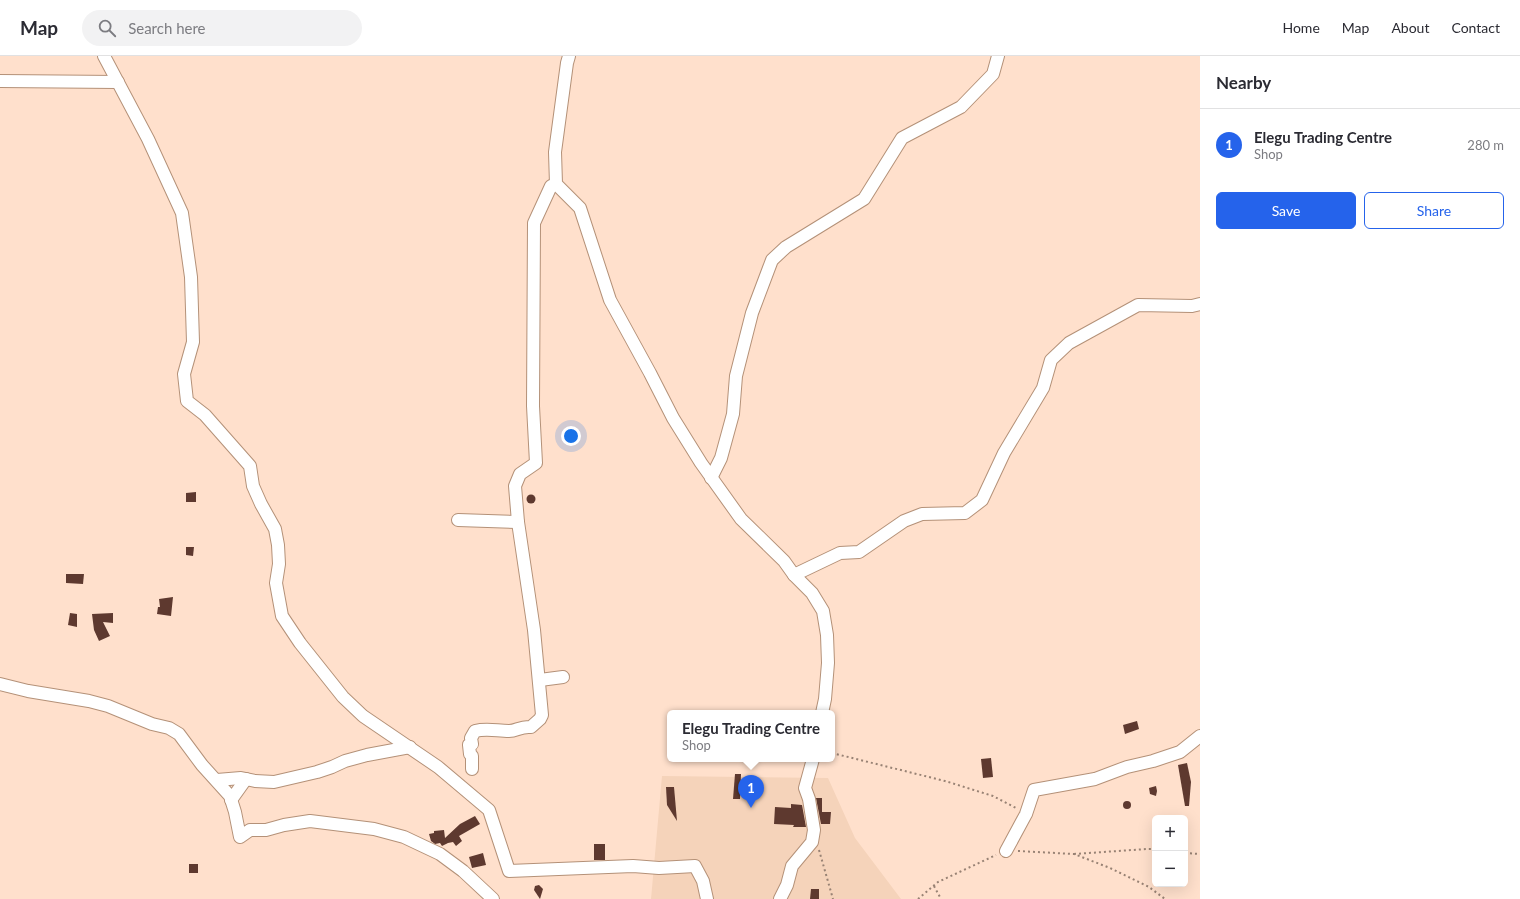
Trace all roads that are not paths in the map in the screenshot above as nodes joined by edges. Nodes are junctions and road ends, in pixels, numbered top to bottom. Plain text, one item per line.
1 (104, 56) edge
2 (569, 56) edge
3 (998, 56) edge
4 (0, 81) edge
5 (118, 82) junction
6 (556, 184) junction
7 (1200, 304) edge
8 (711, 478) junction
9 (458, 520) dead end
10 (518, 522) junction
11 (794, 575) junction
12 (563, 677) dead end
13 (540, 680) junction
14 (0, 684) edge
15 (823, 710) edge
16 (1200, 736) edge
17 (410, 747) junction
18 (812, 762) edge
19 (472, 769) dead end
20 (246, 779) junction
21 (217, 780) junction
22 (231, 800) junction
23 (1006, 851) road end
24 (493, 899) edge
25 (708, 899) edge
26 (780, 899) edge

1 - 5 street
2 - 6 street
3 - 8 street
4 - 5 street
5 - 17 street
6 - 8 street
6 - 10 street
7 - 11 street
8 - 11 street
9 - 10 street
10 - 13 street
11 - 15 street
12 - 13 street
13 - 19 street
14 - 21 street
16 - 23 street
17 - 20 street
17 - 25 street
18 - 26 street
20 - 21 street
20 - 22 street
21 - 22 street
22 - 24 street

